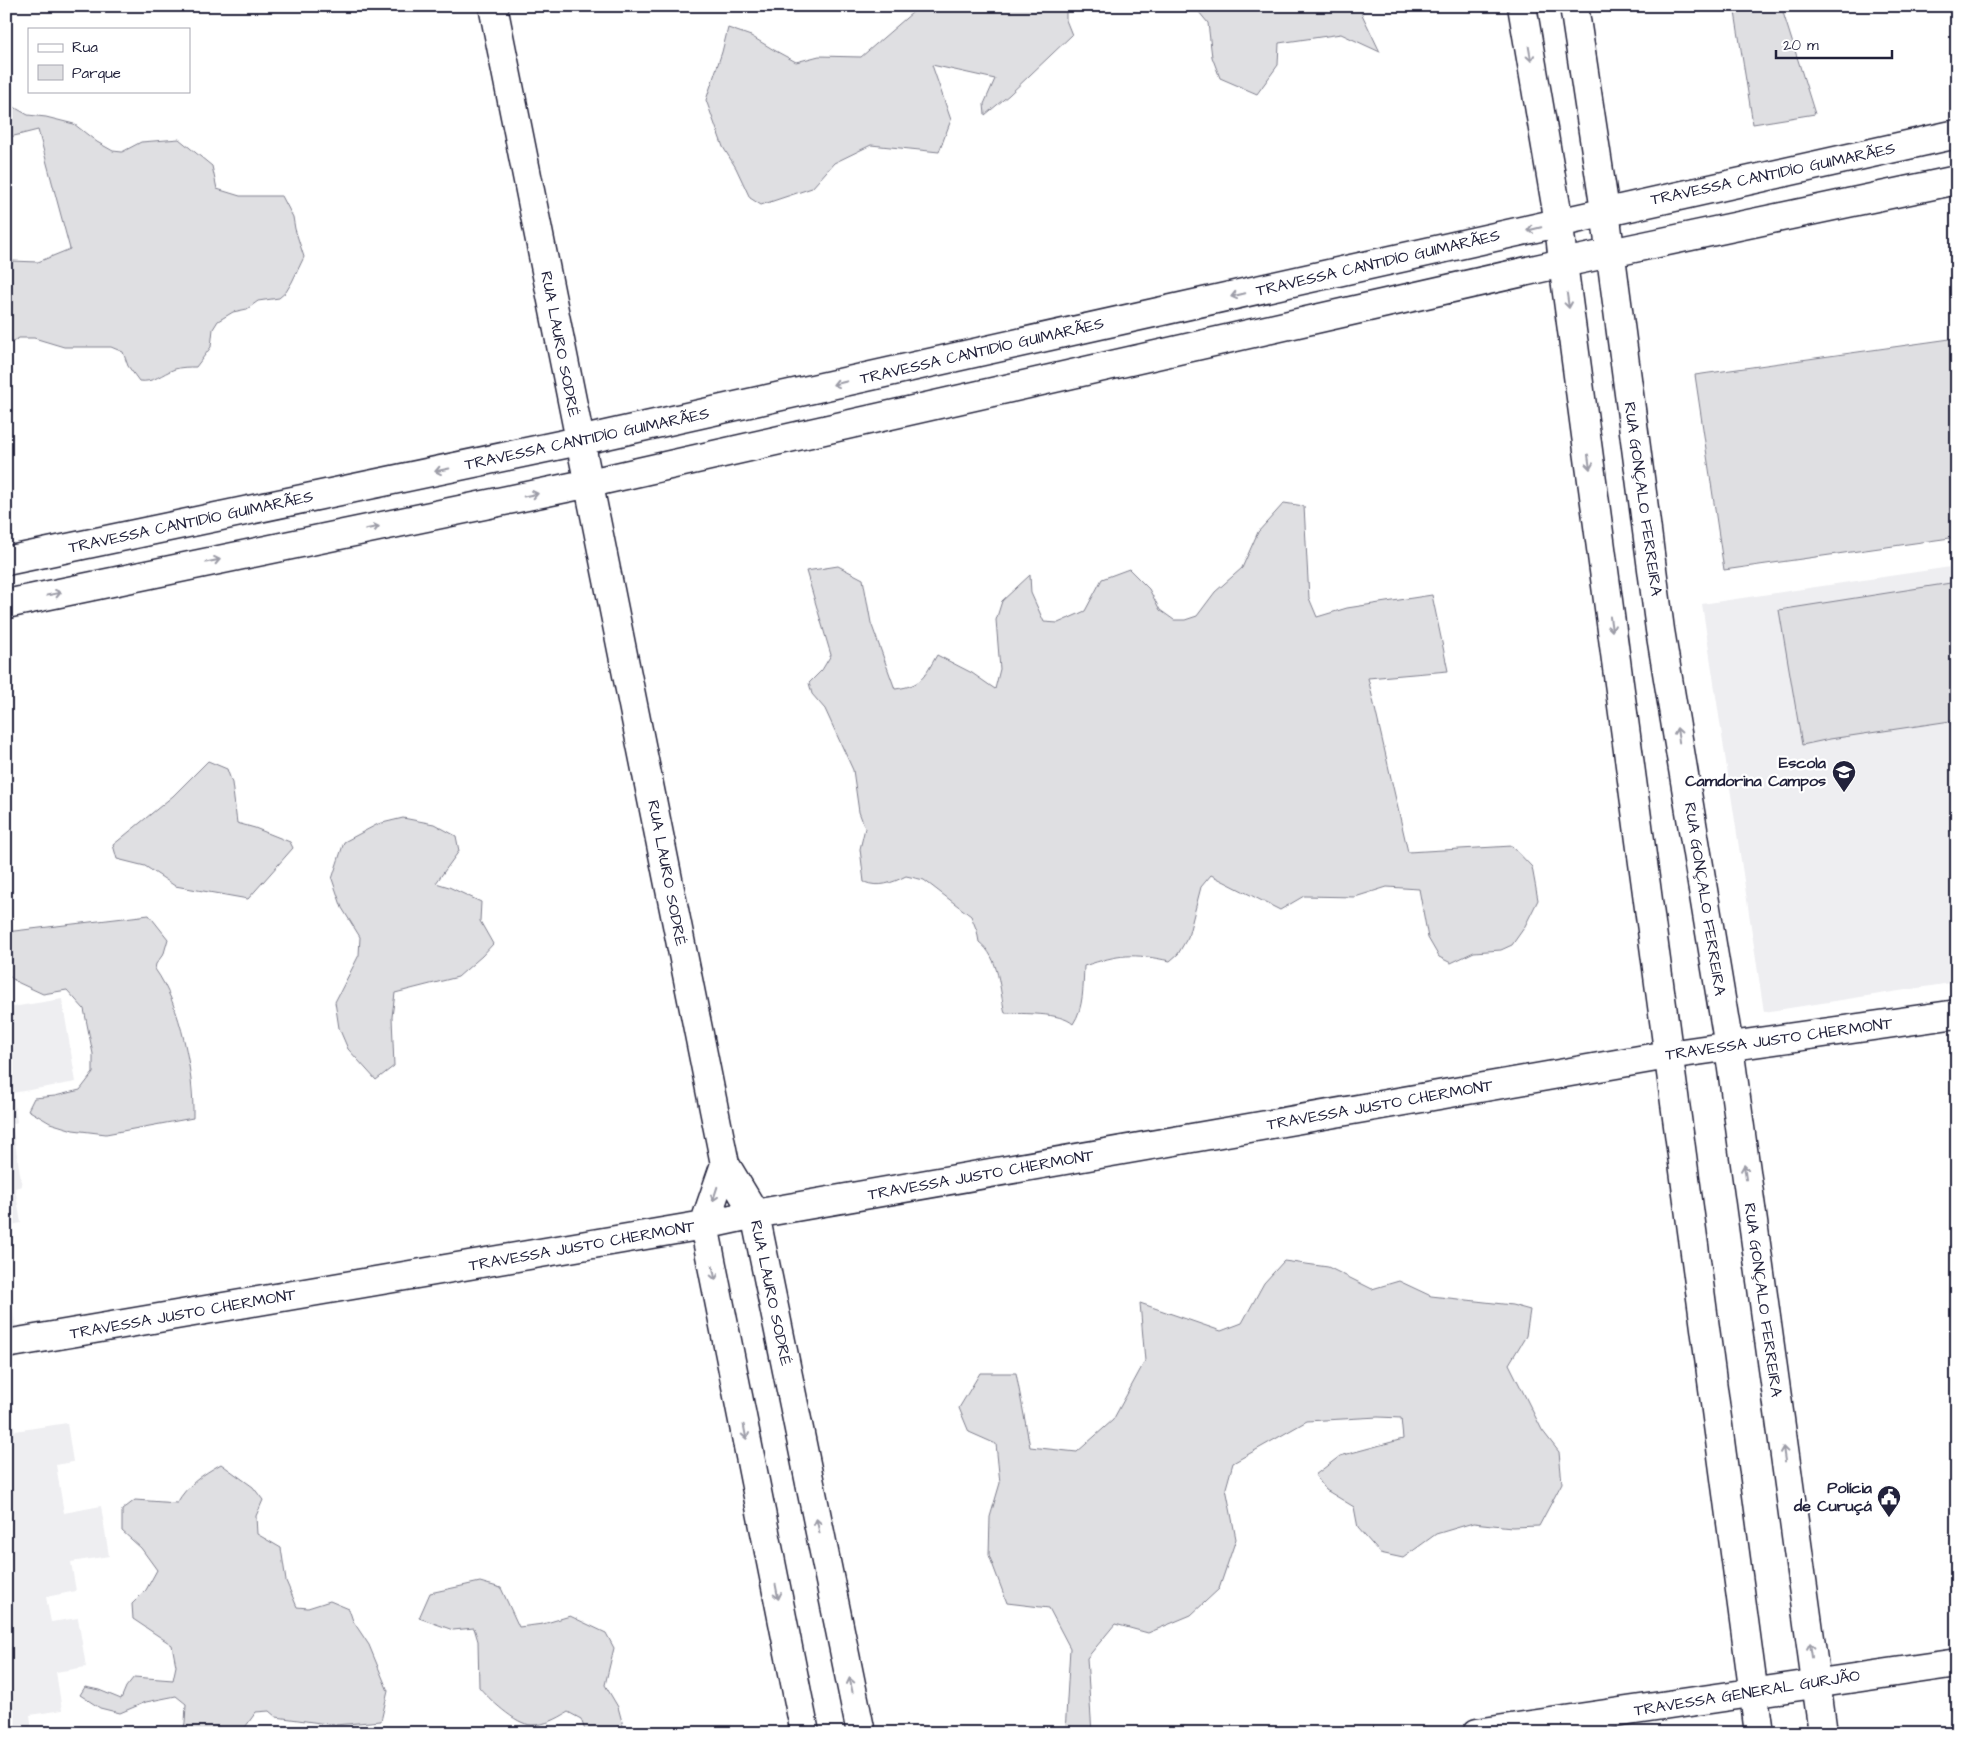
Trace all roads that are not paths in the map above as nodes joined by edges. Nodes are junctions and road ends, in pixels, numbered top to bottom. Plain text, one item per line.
1 (493, 6) edge
2 (1522, 6) edge
3 (1574, 6) edge
4 (1957, 134) edge
5 (1957, 180) edge
6 (1605, 211) junction
7 (1559, 223) junction
8 (1609, 253) junction
9 (1563, 263) junction
10 (579, 441) junction
11 (590, 483) junction
12 (13, 560) edge
13 (16, 602) edge
14 (1957, 1014) edge
15 (1729, 1047) junction
16 (1668, 1055) junction
17 (725, 1164) junction
18 (755, 1214) junction
19 (704, 1225) junction
20 (6, 1344) edge
21 (1957, 1663) edge
22 (1815, 1682) junction
23 (1752, 1693) junction
24 (805, 1733) edge
25 (860, 1733) edge
26 (1477, 1733) edge
27 (1759, 1733) edge
28 (1823, 1733) edge

1 - 10 street, RUA LAURO SODRÉ
2 -> 7 street
3 - 6 street, RUA GONÇALO FERREIRA
4 - 6 street, TRAVESSA CANTIDÍO GUIMARÃES
5 - 8 street
6 - 7 street, TRAVESSA CANTIDÍO GUIMARÃES
6 - 8 street, RUA GONÇALO FERREIRA
7 - 9 street
7 -> 10 street, TRAVESSA CANTIDÍO GUIMARÃES
8 - 9 street
15 -> 8 street, RUA GONÇALO FERREIRA
9 - 11 street
9 -> 16 street
10 - 11 street, RUA LAURO SODRÉ
10 -> 12 street, TRAVESSA CANTIDÍO GUIMARÃES
13 -> 11 street
11 - 17 street, RUA LAURO SODRÉ
12 - 13 street
14 - 15 street, TRAVESSA JUSTO CHERMONT
15 - 16 street, TRAVESSA JUSTO CHERMONT
22 -> 15 street, RUA GONÇALO FERREIRA
16 - 18 street, TRAVESSA JUSTO CHERMONT
16 - 23 street
17 - 18 street, RUA LAURO SODRÉ
17 -> 19 street
18 - 19 street, TRAVESSA JUSTO CHERMONT
25 -> 18 street, RUA LAURO SODRÉ
19 - 20 street, TRAVESSA JUSTO CHERMONT
19 -> 24 street
21 - 22 street, TRAVESSA GENERAL GURJÃO
22 - 23 street, TRAVESSA GENERAL GURJÃO
22 - 28 street, RUA GONÇALO FERREIRA
23 - 26 street, TRAVESSA GENERAL GURJÃO
23 - 27 street

